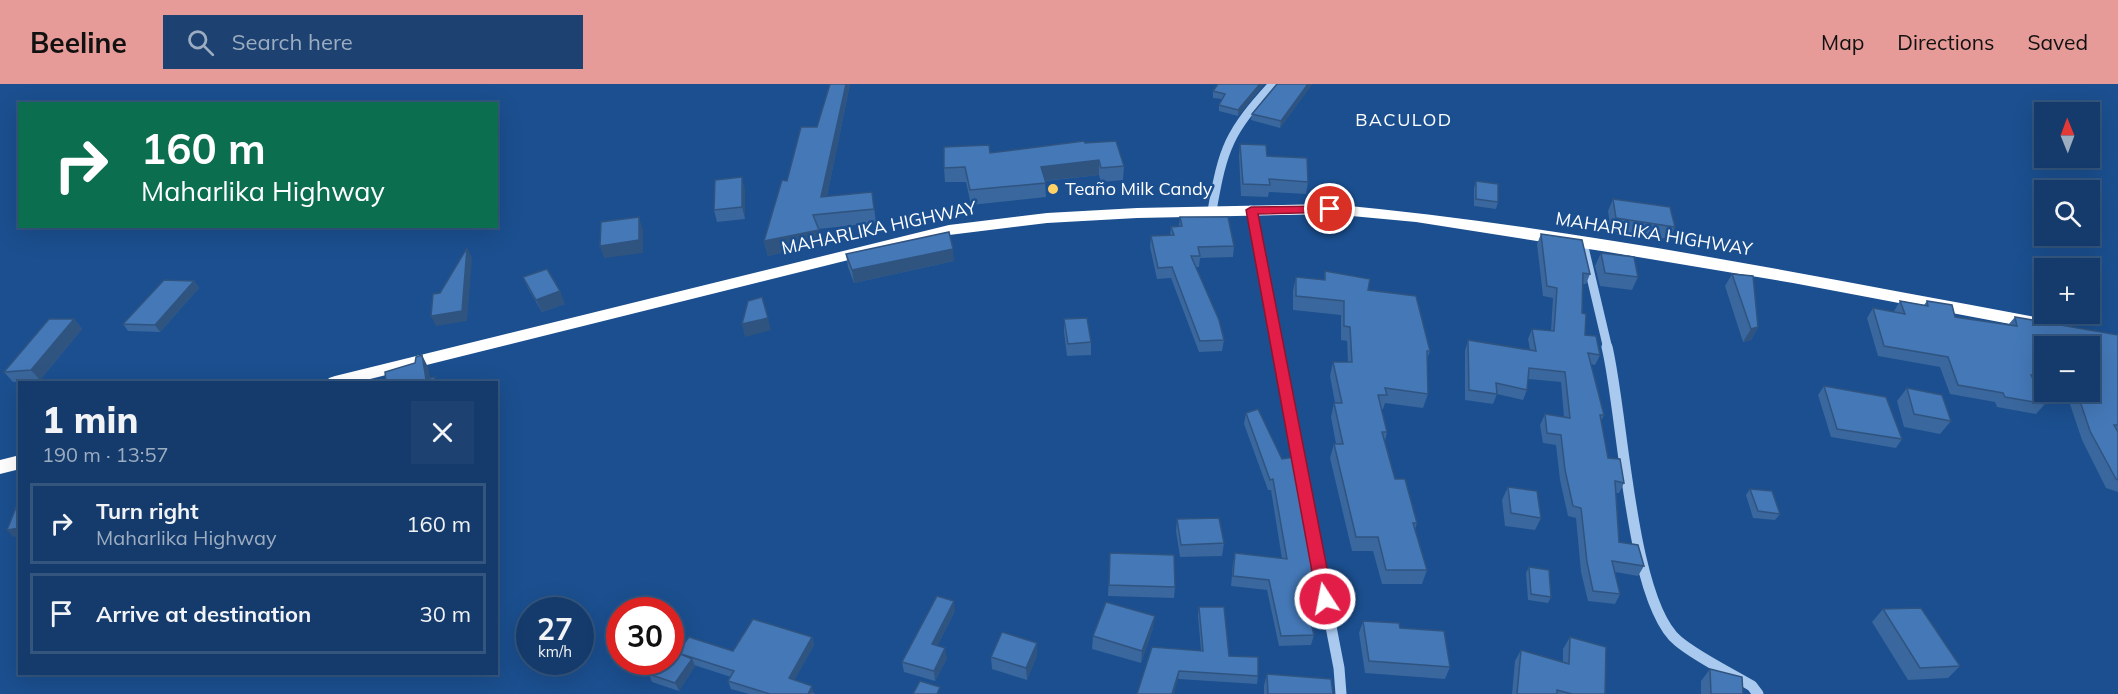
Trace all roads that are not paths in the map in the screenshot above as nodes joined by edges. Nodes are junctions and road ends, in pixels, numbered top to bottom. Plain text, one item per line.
1 (1273, 84) edge
2 (1251, 210) junction
3 (1212, 211) junction
4 (1583, 243) junction
5 (2056, 327) edge
6 (339, 381) edge
7 (18, 462) edge
8 (0, 467) edge
9 (1341, 694) edge
10 (1758, 694) edge

1 - 3 street
2 - 3 highway, MAHARLIKA HIGHWAY
2 - 4 highway, MAHARLIKA HIGHWAY
2 - 9 street
3 - 6 highway, MAHARLIKA HIGHWAY
4 - 5 highway, MAHARLIKA HIGHWAY
4 - 10 street
7 - 8 highway

